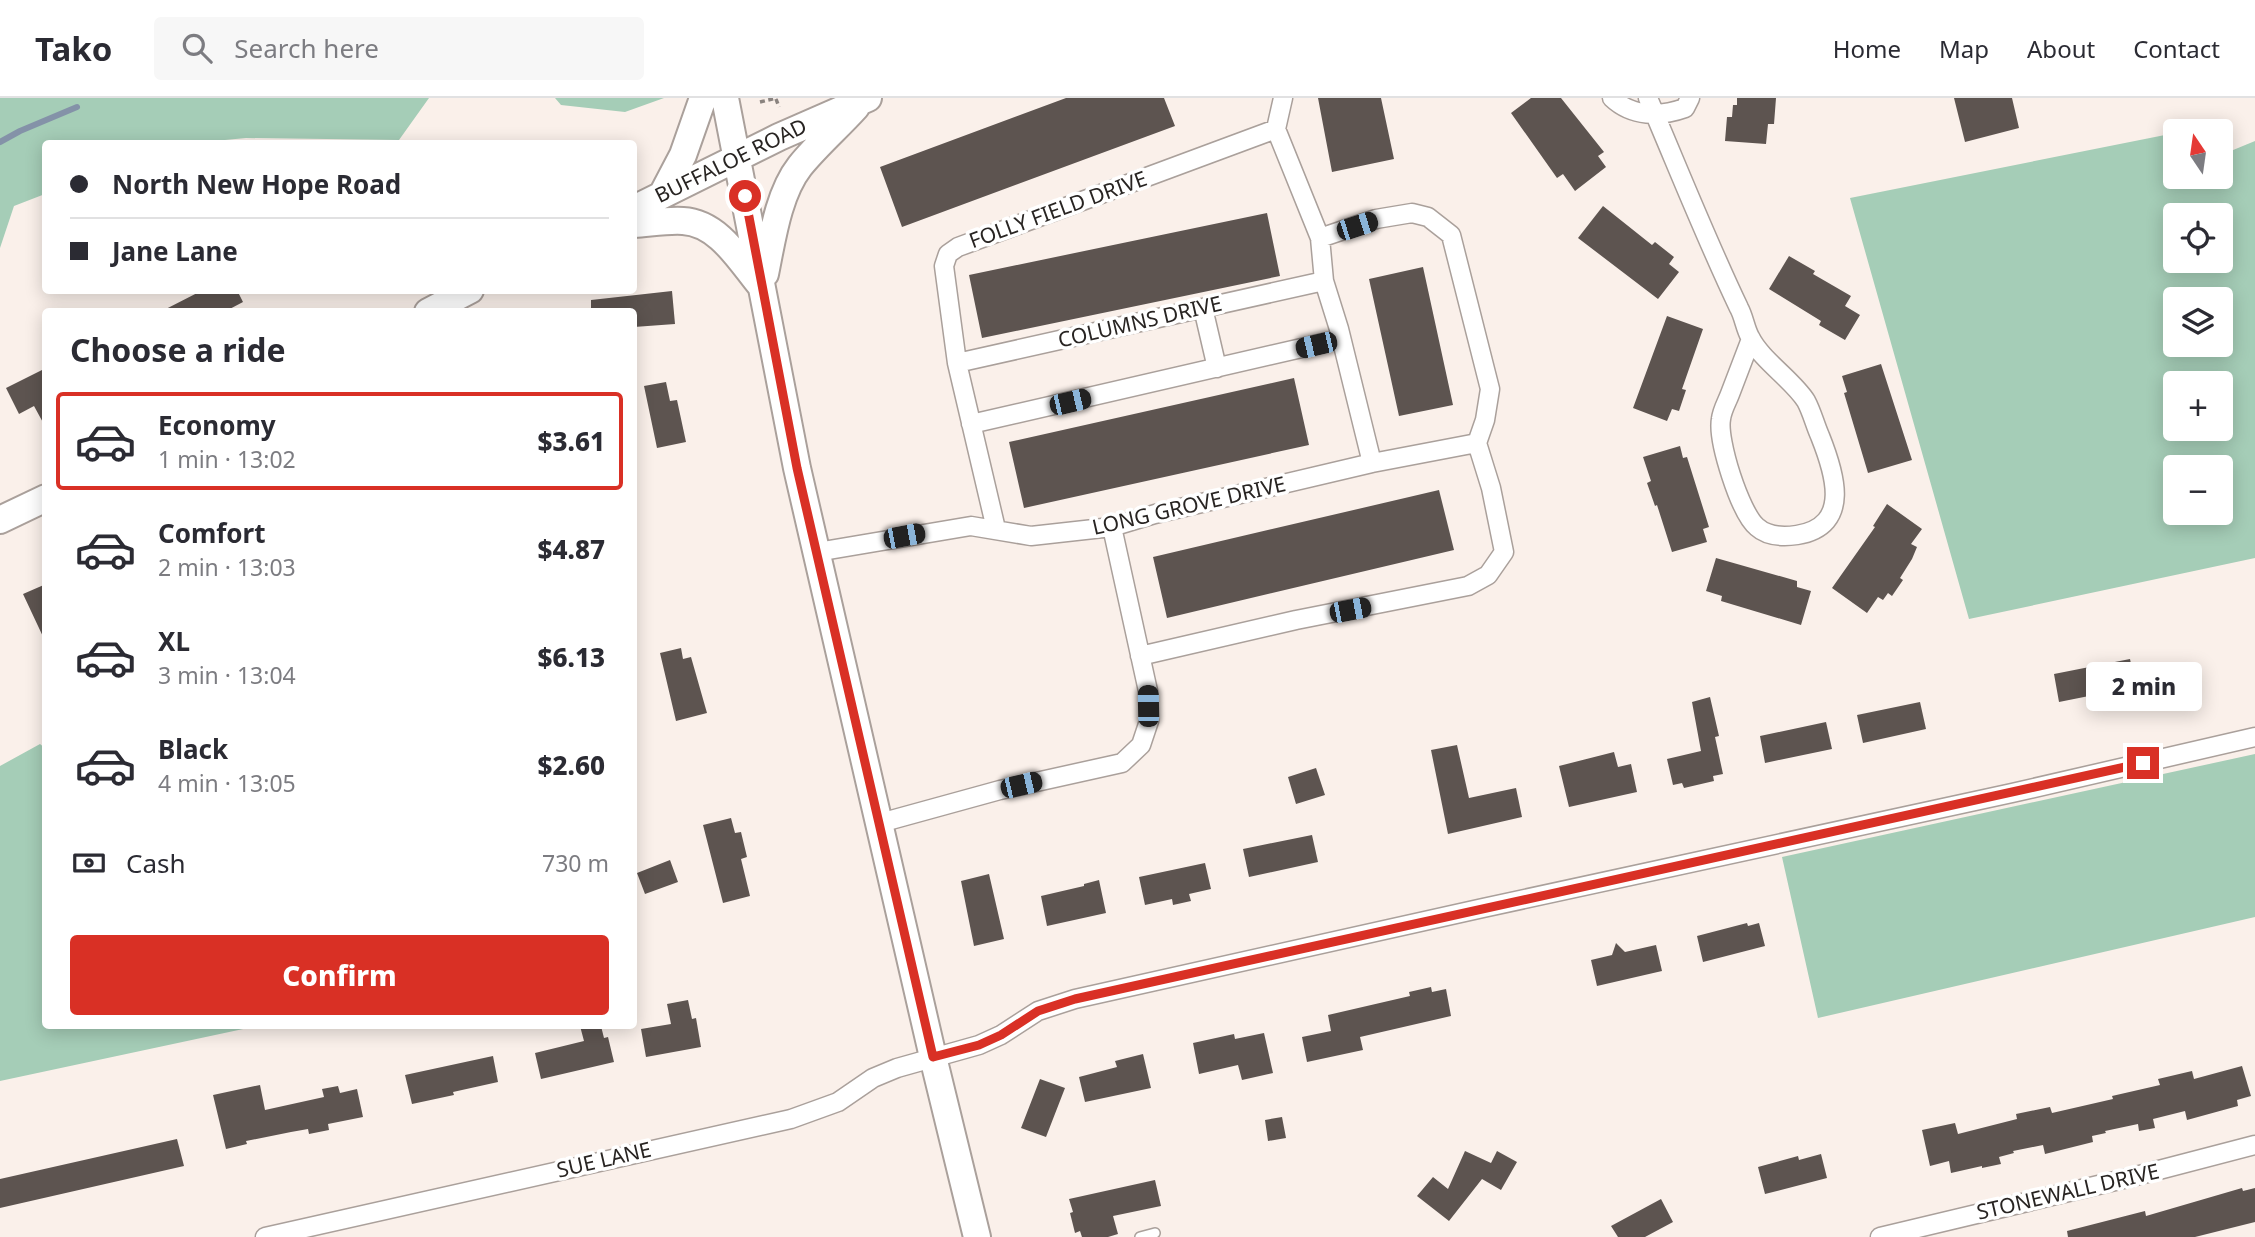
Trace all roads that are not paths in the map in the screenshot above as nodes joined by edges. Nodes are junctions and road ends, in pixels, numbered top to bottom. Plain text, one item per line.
1 (703, 98) edge
2 (726, 98) edge
3 (1283, 98) edge
4 (1612, 98) edge
5 (1648, 98) edge
6 (1690, 98) edge
7 (859, 99) edge
8 (1656, 116) junction
9 (1276, 129) junction
10 (738, 157) junction
11 (662, 195) junction
12 (637, 208) edge
13 (637, 224) edge
14 (1320, 238) junction
15 (1324, 281) junction
16 (762, 287) junction
17 (462, 294) edge
18 (436, 308) edge
19 (1203, 308) junction
20 (1341, 339) junction
21 (1751, 339) junction
22 (957, 363) junction
23 (1217, 368) junction
24 (971, 425) junction
25 (1477, 443) junction
26 (1372, 463) junction
27 (42, 500) edge
28 (0, 520) edge
29 (1112, 527) junction
30 (996, 529) junction
31 (817, 552) junction
32 (1140, 656) junction
33 (2255, 737) edge
34 (880, 823) junction
35 (933, 1057) junction
36 (2255, 1145) edge
37 (1155, 1233) dead end
38 (265, 1237) edge
39 (977, 1237) edge
40 (1140, 1237) edge
41 (1880, 1237) edge

1 - 11 main road
2 - 10 main road
3 - 9 street
4 - 8 street
5 - 8 street
6 - 8 street
7 - 10 main road, BUFFALOE ROAD
7 - 16 main road
8 - 21 street
9 - 14 street
9 - 22 street, FOLLY FIELD DRIVE
10 - 11 main road, BUFFALOE ROAD
10 - 16 main road
11 - 12 main road, BUFFALOE ROAD
13 - 16 main road
14 - 15 street
14 - 25 street
15 - 19 street, COLUMNS DRIVE
15 - 20 street
16 - 31 main road
17 - 18 main road
19 - 22 street, COLUMNS DRIVE
19 - 23 street
20 - 23 street
20 - 26 street
21 - 21 street
22 - 24 street, FOLLY FIELD DRIVE
23 - 24 street
24 - 30 street, FOLLY FIELD DRIVE
25 - 26 street, LONG GROVE DRIVE
25 - 32 street
26 - 29 street, LONG GROVE DRIVE
27 - 28 main road
29 - 30 street, LONG GROVE DRIVE
29 - 32 street
30 - 31 street, LONG GROVE DRIVE
31 - 34 main road
32 - 34 street
33 - 35 street, SUE LANE
34 - 35 main road
35 - 38 street, SUE LANE
35 - 39 main road
36 - 41 street, STONEWALL DRIVE
37 - 40 lane

